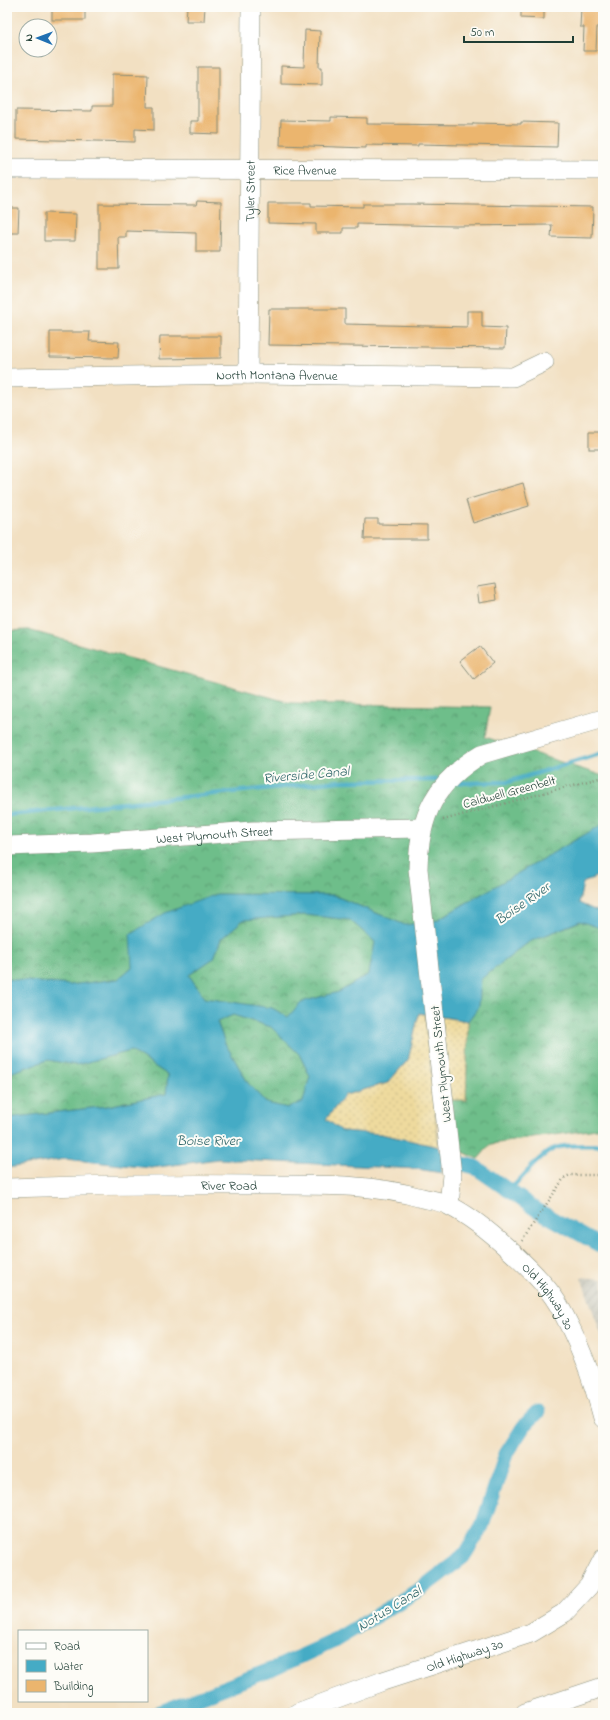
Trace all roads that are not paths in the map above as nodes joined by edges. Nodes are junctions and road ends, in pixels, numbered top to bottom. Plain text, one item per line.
1 (251, 7) edge
2 (7, 169) edge
3 (250, 169) junction
4 (603, 170) edge
5 (544, 362) dead end
6 (248, 374) junction
7 (7, 378) edge
8 (603, 719) edge
9 (422, 828) junction
10 (7, 846) edge
11 (7, 1188) edge
12 (449, 1205) junction
13 (603, 1418) edge
14 (603, 1559) edge
15 (603, 1687) edge
16 (297, 1713) edge
17 (525, 1713) edge

1 - 3 street, Tyler Street
2 - 3 street, Rice Avenue
3 - 4 street, Rice Avenue
3 - 6 street, Tyler Street
5 - 6 street, North Montana Avenue
6 - 7 street, North Montana Avenue
8 - 9 street, West Plymouth Street
9 - 10 street, West Plymouth Street
9 - 12 street, West Plymouth Street
11 - 12 street, River Road
12 - 13 street, Old Highway 30
14 - 16 street, Old Highway 30
15 - 17 street

